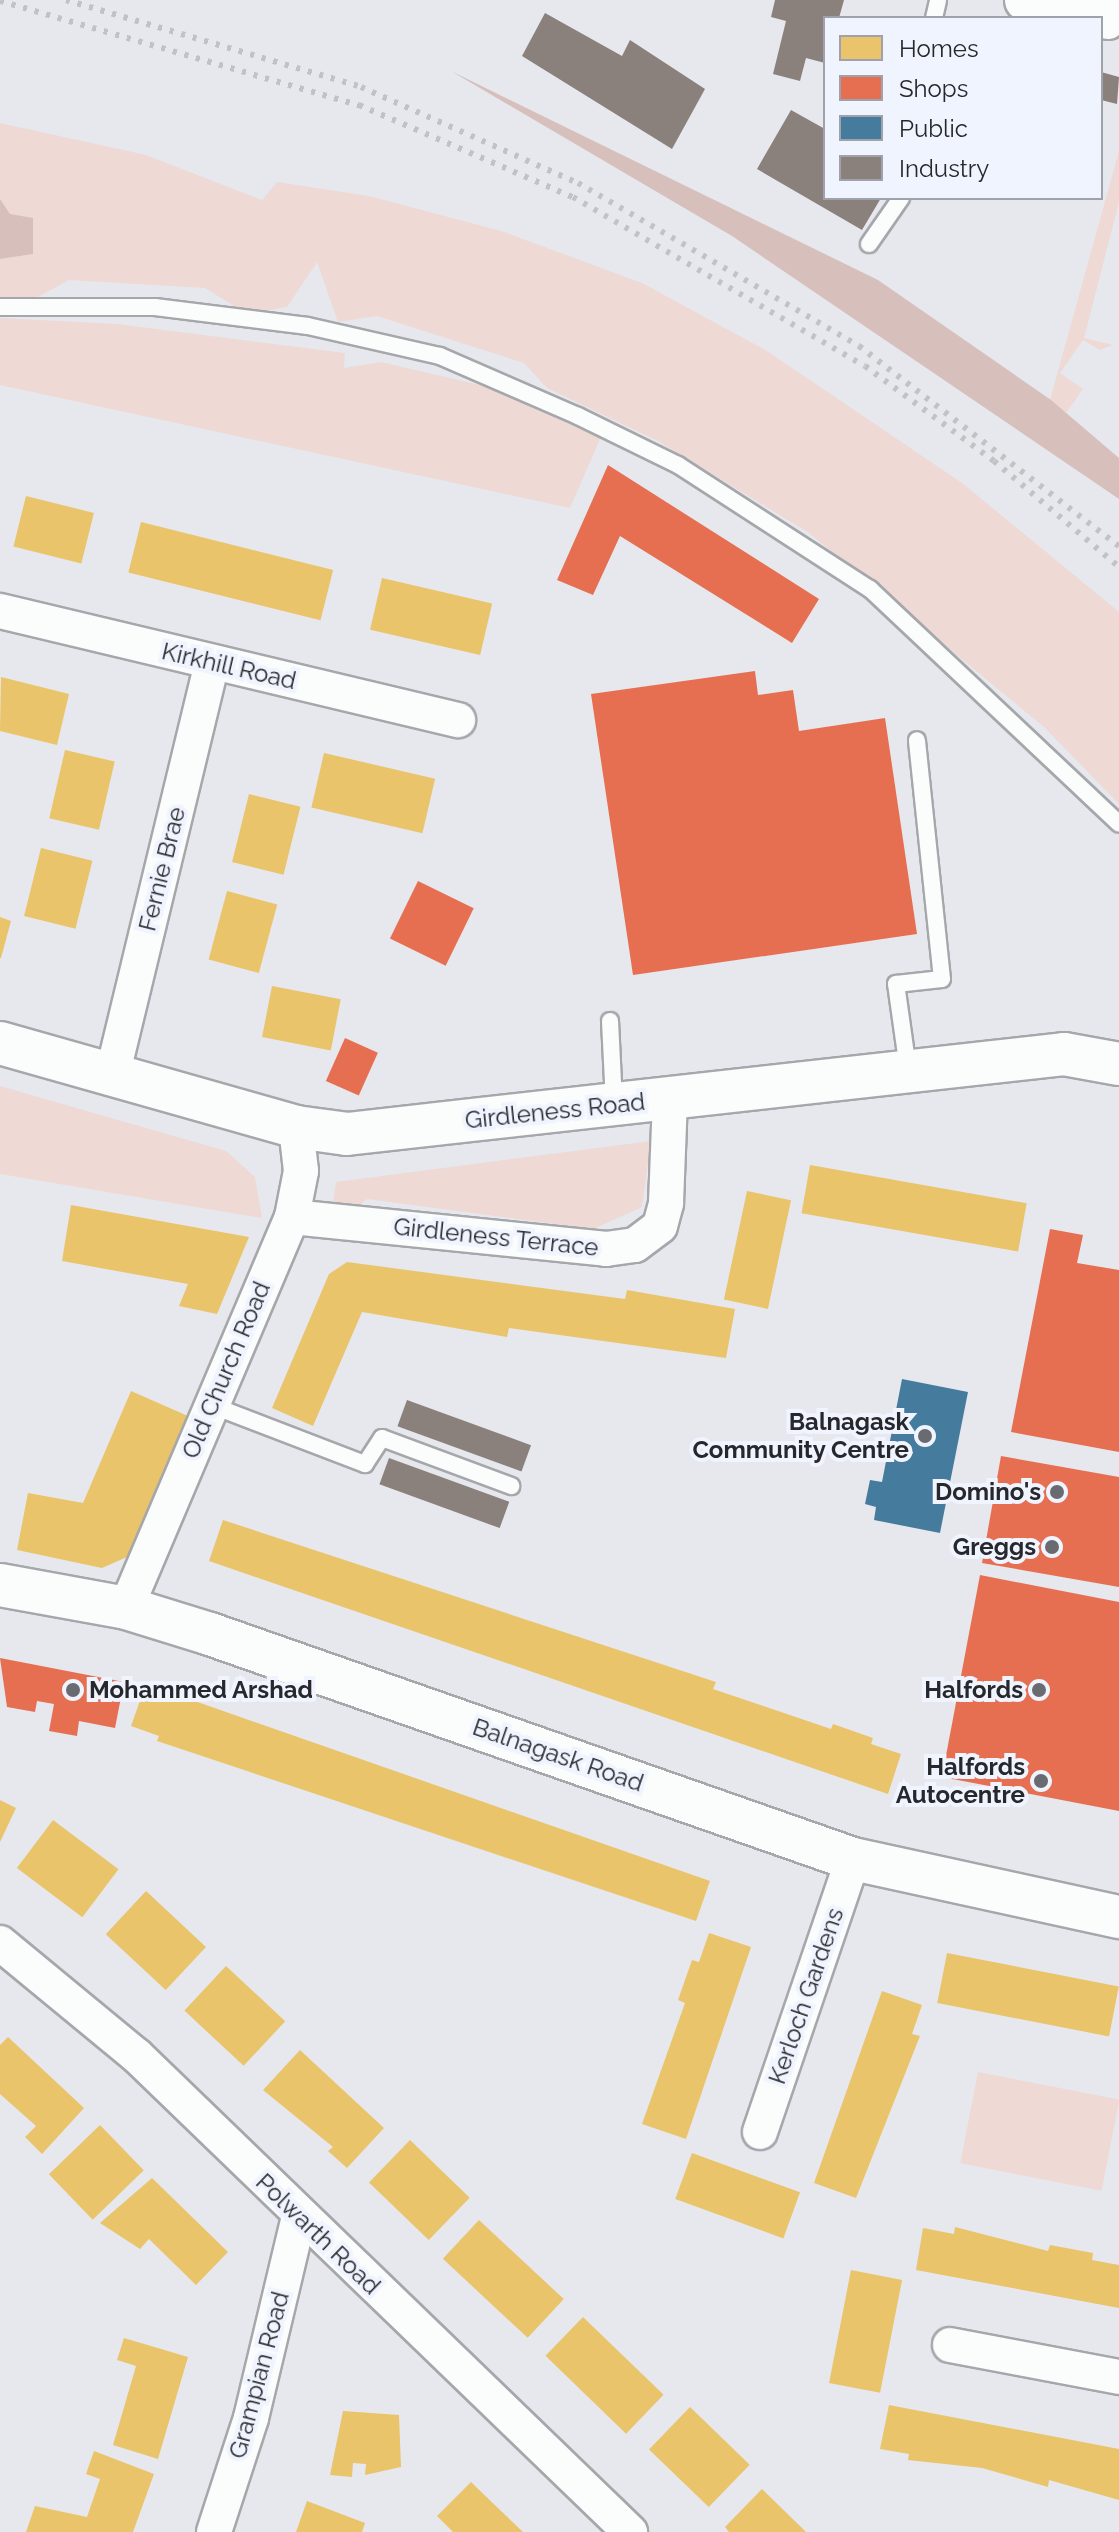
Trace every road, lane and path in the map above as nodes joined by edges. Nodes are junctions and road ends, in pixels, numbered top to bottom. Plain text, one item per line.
1 (900, 200) edge
2 (869, 244) dead end
3 (0, 307) edge
4 (0, 611) edge
5 (212, 663) junction
6 (458, 720) dead end
7 (917, 740) dead end
8 (1119, 824) edge
9 (610, 1021) dead end
10 (0, 1043) edge
11 (1119, 1064) edge
12 (908, 1069) junction
13 (112, 1076) junction
14 (670, 1098) junction
15 (614, 1105) junction
16 (296, 1127) junction
17 (292, 1217) junction
18 (211, 1405) junction
19 (511, 1486) dead end
20 (0, 1585) edge
21 (126, 1608) junction
22 (853, 1859) junction
23 (1119, 1917) edge
24 (0, 1943) edge
25 (760, 2132) dead end
26 (299, 2217) junction
27 (950, 2345) dead end
28 (1119, 2377) edge
29 (214, 2532) edge
30 (630, 2532) edge

1 - 2 lane
3 - 8 lane
4 - 5 street, Kirkhill Road
5 - 6 street, Kirkhill Road
5 - 13 street, Fernie Brae
7 - 12 lane
9 - 15 lane
10 - 13 street, Girdleness Road
11 - 12 street, Girdleness Road
12 - 14 street, Girdleness Road
13 - 16 street, Girdleness Road
14 - 15 street, Girdleness Road
14 - 17 street, Girdleness Terrace
15 - 16 street, Girdleness Road
16 - 17 street, Old Church Road
17 - 18 street, Old Church Road
18 - 19 lane
18 - 21 street, Old Church Road
20 - 21 street, Balnagask Road
21 - 22 street, Balnagask Road
22 - 23 street, Balnagask Road
22 - 25 street, Kerloch Gardens
24 - 26 street, Polwarth Road
26 - 29 street, Grampian Road
26 - 30 street, Polwarth Road
27 - 28 street

